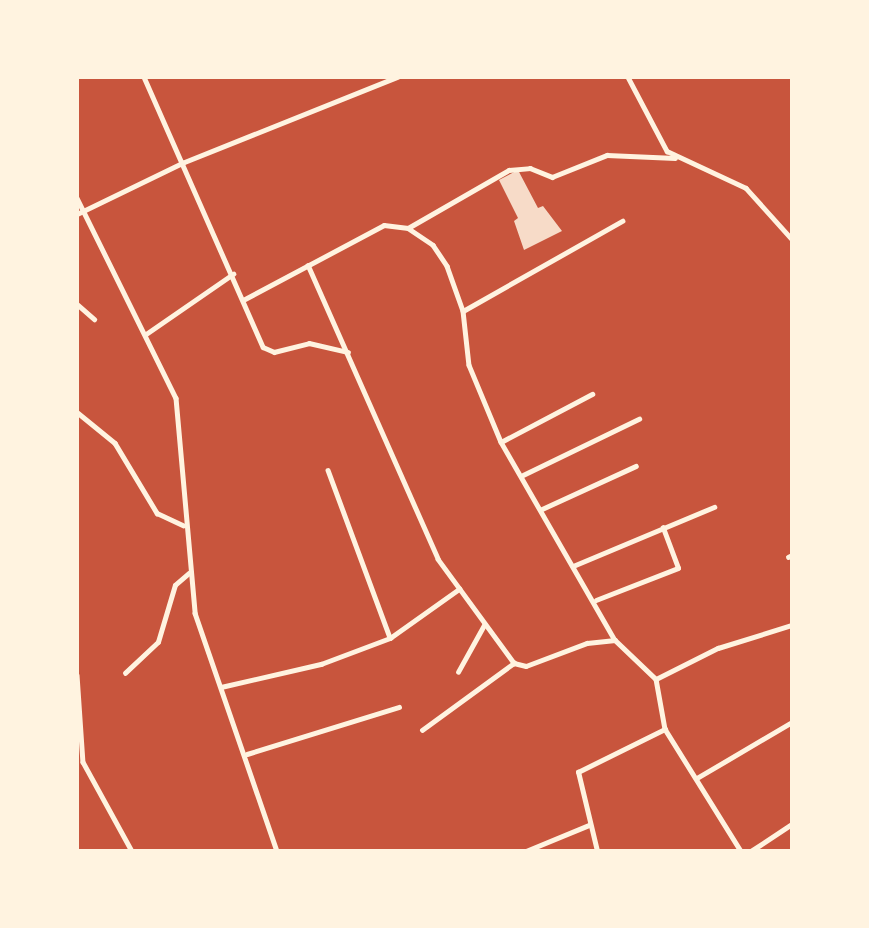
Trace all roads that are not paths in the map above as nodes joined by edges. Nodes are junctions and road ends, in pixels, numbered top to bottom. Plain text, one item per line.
1 (144, 77) edge
2 (397, 77) edge
3 (628, 77) edge
4 (383, 79) edge
5 (675, 158) junction
6 (182, 163) junction
7 (77, 198) edge
8 (80, 213) edge
9 (622, 221) dead end
10 (408, 228) junction
11 (792, 239) edge
12 (308, 265) junction
13 (233, 274) junction
14 (244, 299) junction
15 (77, 304) edge
16 (463, 311) junction
17 (94, 319) dead end
18 (146, 334) junction
19 (348, 352) junction
20 (592, 394) dead end
21 (77, 412) edge
22 (639, 419) dead end
23 (501, 442) junction
24 (636, 466) dead end
25 (328, 470) dead end
26 (523, 475) junction
27 (714, 507) dead end
28 (542, 509) junction
29 (183, 524) junction
30 (663, 528) junction
31 (572, 566) junction
32 (190, 572) junction
33 (459, 589) junction
34 (596, 600) junction
35 (484, 625) junction
36 (792, 625) edge
37 (390, 638) junction
38 (615, 640) junction
39 (514, 663) junction
40 (125, 673) dead end
41 (458, 673) dead end
42 (77, 675) edge
43 (656, 679) junction
44 (221, 687) junction
45 (399, 707) dead end
46 (792, 722) edge
47 (665, 729) junction
48 (422, 730) dead end
49 (247, 754) junction
50 (697, 778) junction
51 (792, 824) edge
52 (589, 825) junction
53 (132, 851) edge
54 (277, 851) edge
55 (526, 851) edge
56 (597, 851) edge
57 (741, 851) edge
58 (751, 851) edge

1 - 6 street
2 - 4 street
3 - 5 street
4 - 6 street
5 - 10 street
5 - 11 street
6 - 8 street
6 - 13 street
7 - 8 street
8 - 18 street
9 - 16 street
10 - 12 street
10 - 16 street
12 - 14 street
12 - 19 street
13 - 14 street
13 - 18 street
14 - 19 street
15 - 17 street
16 - 23 street
18 - 29 street
19 - 33 street
20 - 23 street
21 - 29 street
22 - 26 street
23 - 26 street
24 - 28 street
25 - 37 street
26 - 28 street
27 - 30 street
28 - 31 street
29 - 32 street
30 - 31 street
30 - 34 street
31 - 34 street
32 - 40 street
32 - 44 street
33 - 35 street
33 - 37 street
34 - 38 street
35 - 39 street
35 - 41 street
36 - 43 street
37 - 44 street
38 - 39 street
38 - 43 street
39 - 48 street
42 - 53 street
43 - 47 street
44 - 49 street
45 - 49 street
46 - 50 street
47 - 50 street
47 - 52 street
49 - 54 street
50 - 57 street
51 - 58 street
52 - 55 street
52 - 56 street

